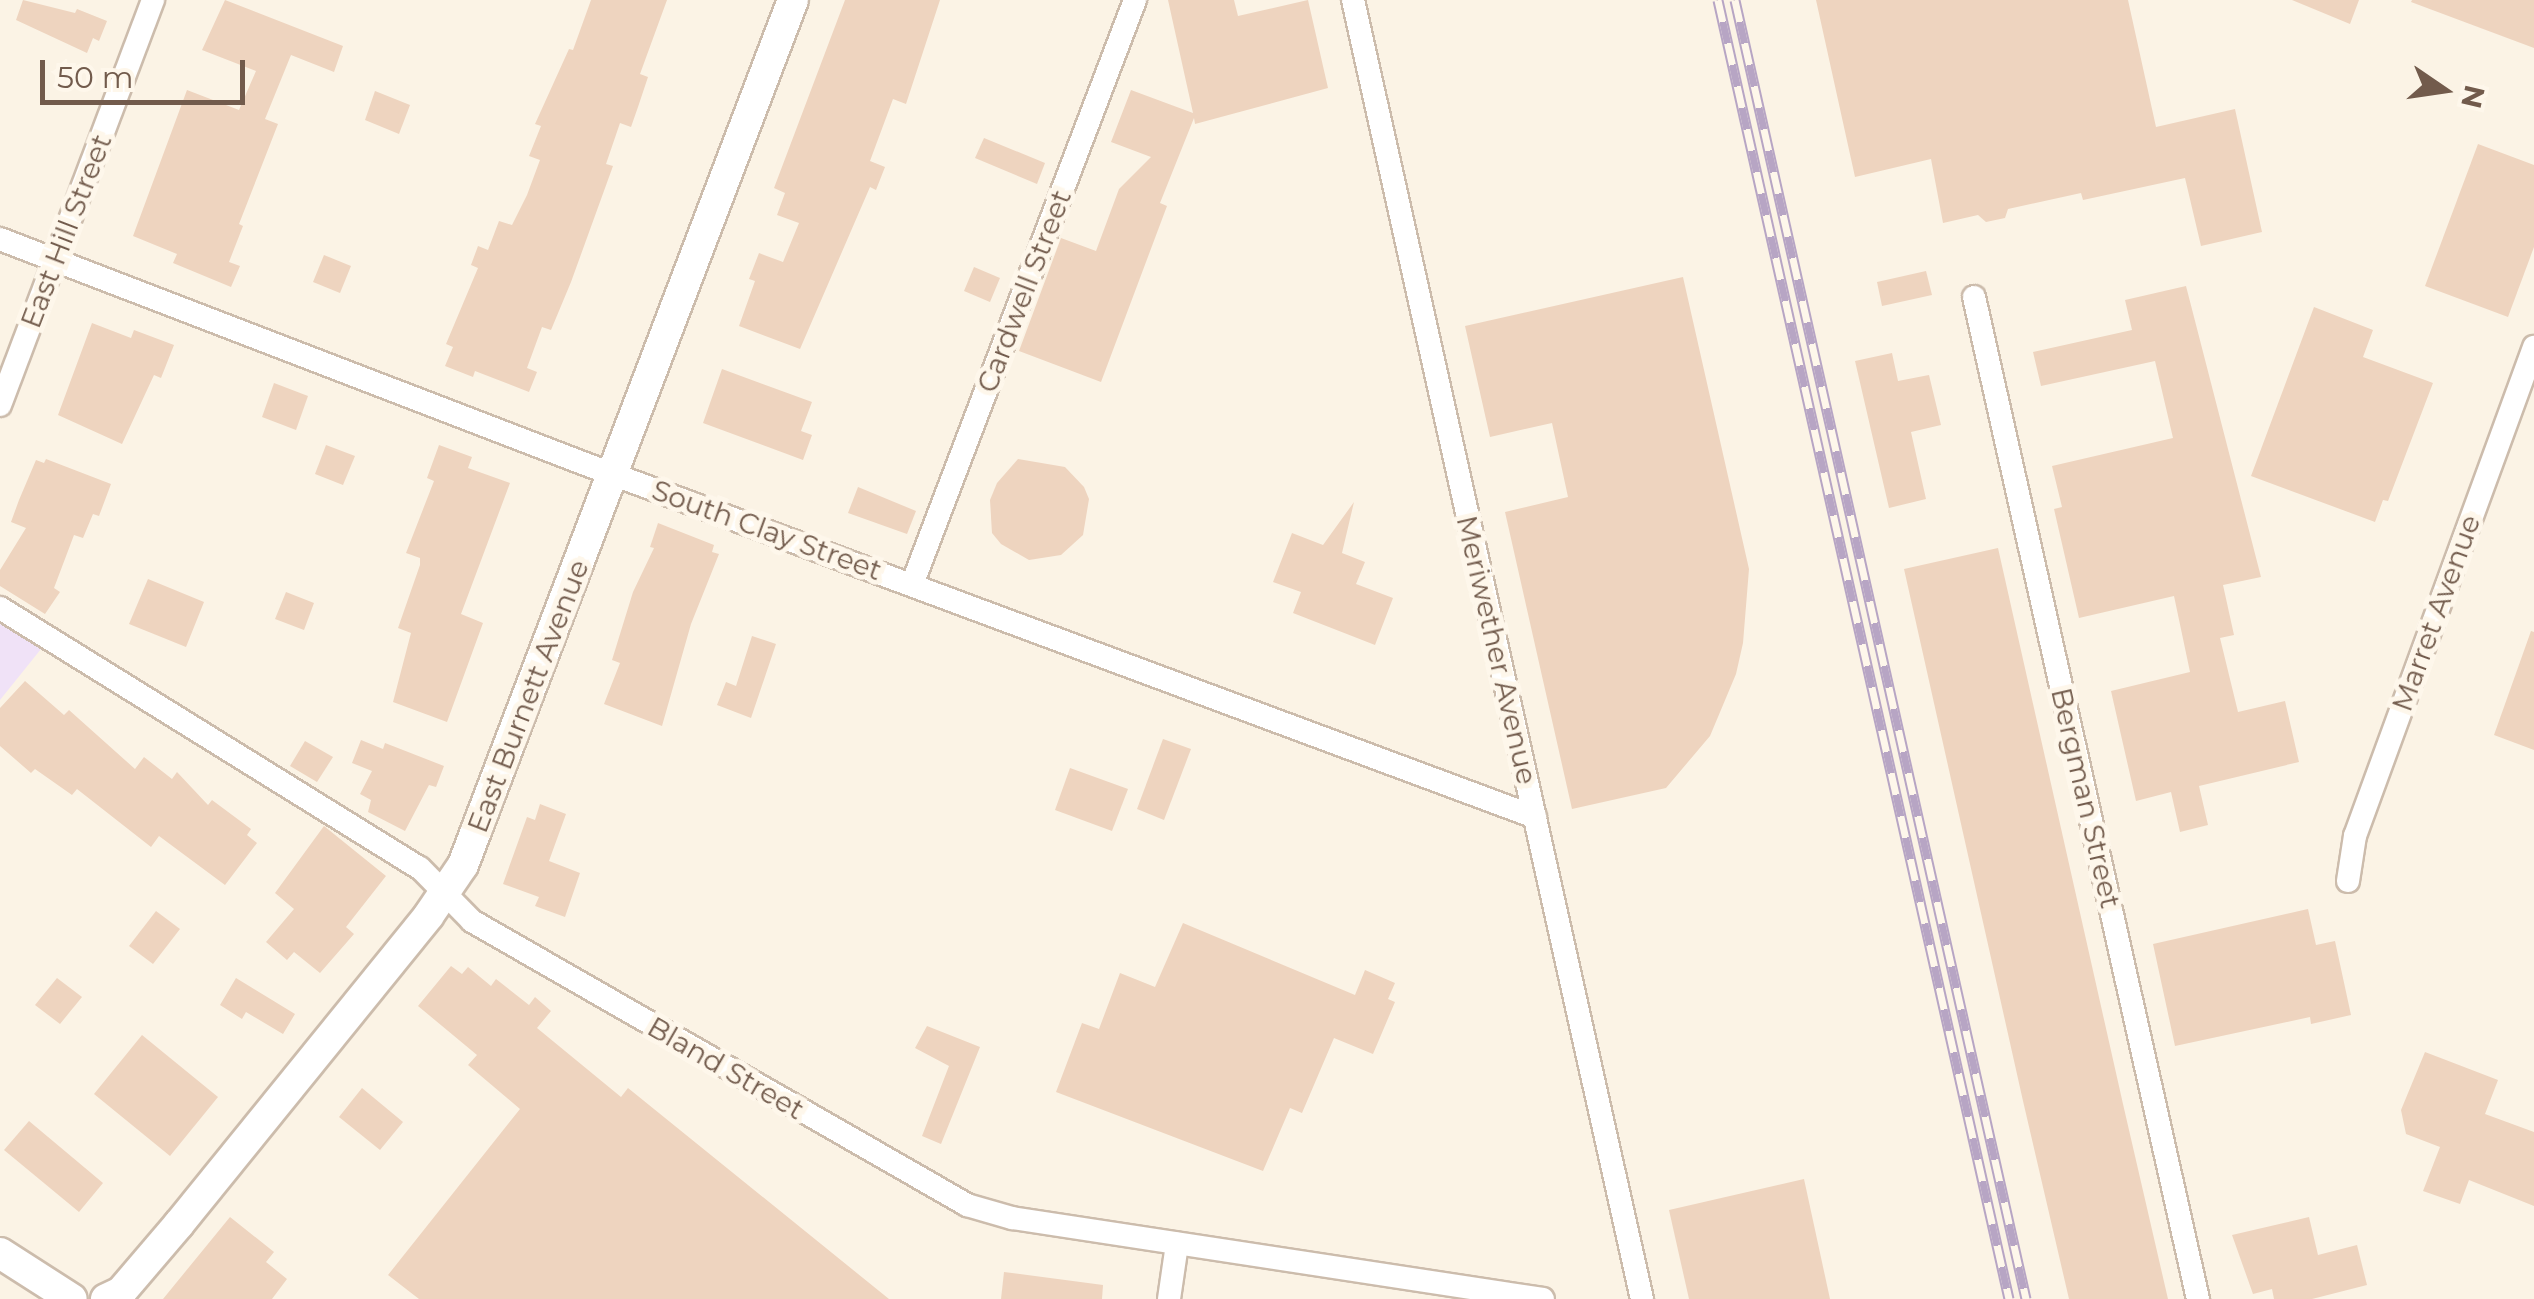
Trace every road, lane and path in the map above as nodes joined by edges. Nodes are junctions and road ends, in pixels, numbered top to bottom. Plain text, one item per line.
1 (152, 0) edge
2 (793, 0) edge
3 (1135, 0) edge
4 (1352, 0) edge
5 (0, 239) edge
6 (55, 259) junction
7 (1974, 296) dead end
8 (2534, 347) edge
9 (0, 405) edge
10 (613, 474) junction
11 (913, 582) junction
12 (0, 608) edge
13 (1534, 818) junction
14 (2348, 880) dead end
15 (445, 893) junction
16 (1178, 1244) junction
17 (0, 1253) edge
18 (72, 1299) edge
19 (106, 1299) edge
20 (1169, 1299) edge
21 (1543, 1299) edge
22 (1642, 1299) edge
23 (2198, 1299) edge

1 - 6 street, East Hill Street
2 - 10 street, East Burnett Avenue
3 - 11 street, Cardwell Street
4 - 13 street, Meriwether Avenue
5 - 6 street, South Clay Street
6 - 9 street, East Hill Street
6 - 10 street, South Clay Street
7 - 23 street, Bergman Street
8 - 14 street, Marret Avenue
10 - 11 street, South Clay Street
10 - 15 street, East Burnett Avenue
11 - 13 street, South Clay Street
12 - 15 street, Bland Street
13 - 22 street, Meriwether Avenue
15 - 16 street, Bland Street
15 - 19 street, East Burnett Avenue
16 - 20 street
16 - 21 street, Bland Street
17 - 18 street

